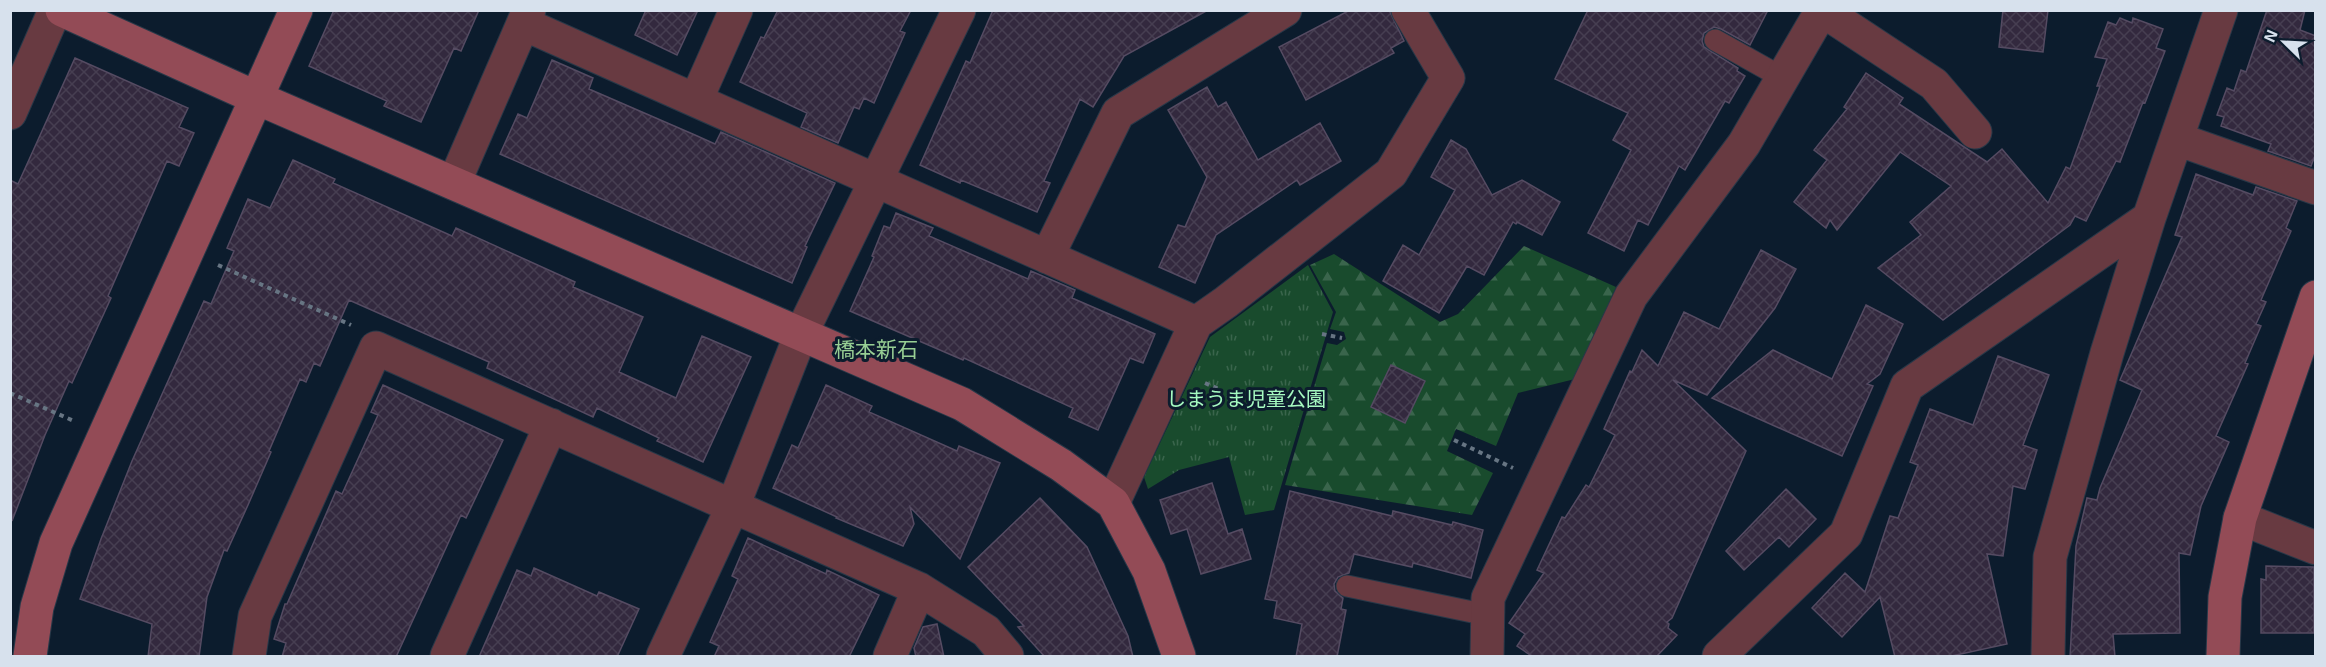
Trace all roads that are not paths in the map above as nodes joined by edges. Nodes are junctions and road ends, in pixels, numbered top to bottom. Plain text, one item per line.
1 (55, 10) edge
2 (62, 10) edge
3 (296, 10) edge
4 (736, 10) edge
5 (959, 10) edge
6 (1285, 10) edge
7 (1408, 10) edge
8 (2221, 10) edge
9 (526, 17) edge
10 (1715, 40) dead end
11 (1783, 78) junction
12 (257, 98) junction
13 (696, 100) junction
14 (10, 113) edge
15 (1975, 132) dead end
16 (2177, 139) junction
17 (875, 180) junction
18 (454, 183) junction
19 (2316, 188) edge
20 (2150, 218) junction
21 (1047, 257) junction
22 (2316, 297) edge
23 (1196, 323) junction
24 (801, 334) junction
25 (551, 425) junction
26 (1113, 503) junction
27 (733, 506) junction
28 (2240, 518) junction
29 (2316, 548) edge
30 (1347, 586) dead end
31 (919, 589) junction
32 (1487, 615) junction
33 (30, 657) edge
34 (249, 657) edge
35 (447, 657) edge
36 (663, 657) edge
37 (890, 657) edge
38 (1007, 657) edge
39 (1179, 657) edge
40 (1487, 657) edge
41 (1719, 657) edge
42 (2048, 657) edge
43 (2223, 657) edge

1 - 14 street
2 - 12 street
3 - 12 street
4 - 13 street
5 - 17 street
6 - 21 street
7 - 23 street
8 - 16 street
9 - 13 street
9 - 18 street
10 - 11 lane
11 - 15 street
11 - 32 street
12 - 18 street
12 - 33 street
13 - 17 street
16 - 19 street
16 - 20 street
17 - 21 street
17 - 24 street
18 - 24 street
20 - 41 street
20 - 42 street
21 - 23 street
22 - 28 street
23 - 26 street
24 - 26 street
24 - 27 street
25 - 27 street
25 - 34 street
25 - 35 street
26 - 39 street
27 - 31 street
27 - 36 street
28 - 29 street
28 - 43 street
30 - 32 lane
31 - 37 street
31 - 38 street
32 - 40 street

